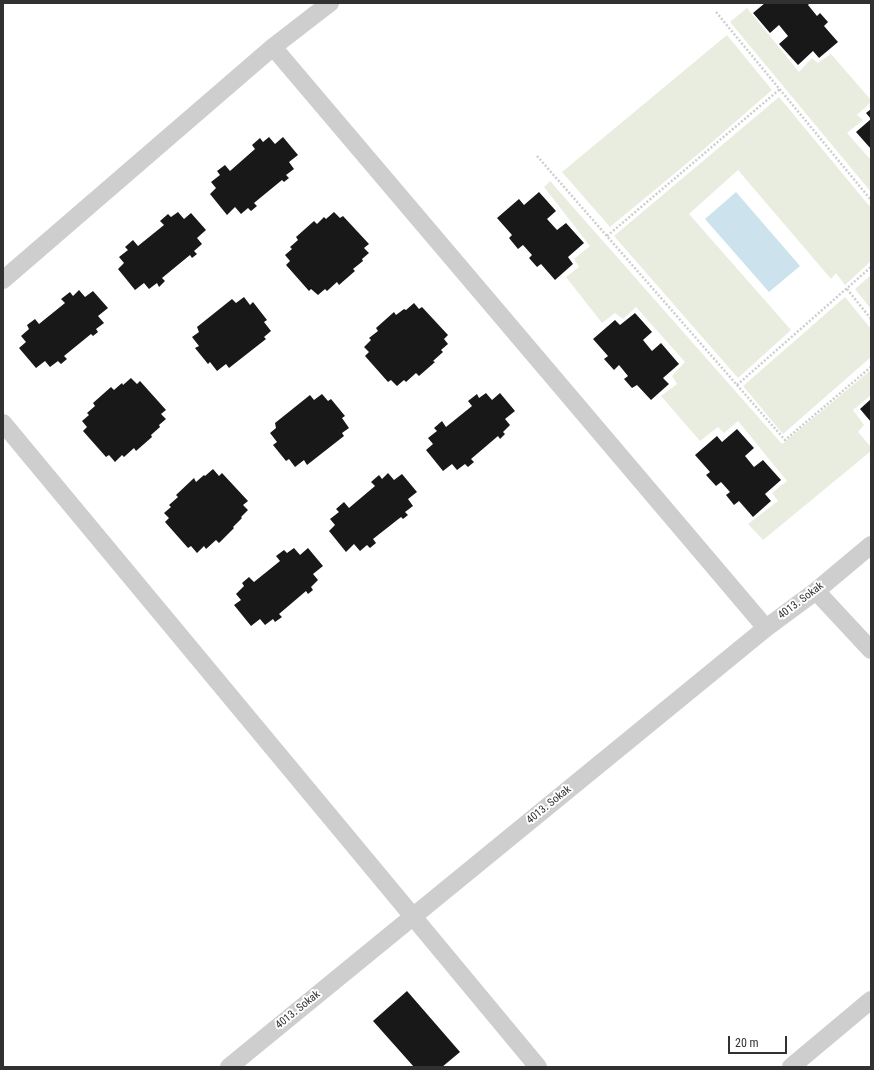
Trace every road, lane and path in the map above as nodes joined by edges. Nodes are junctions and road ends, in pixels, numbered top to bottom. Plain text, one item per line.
1 (330, 3) edge
2 (716, 12) dead end
3 (273, 47) junction
4 (780, 90) junction
5 (537, 156) dead end
6 (871, 200) edge
7 (607, 236) junction
8 (871, 268) edge
9 (3, 280) edge
10 (847, 289) junction
11 (871, 319) edge
12 (871, 367) edge
13 (737, 386) junction
14 (3, 423) edge
15 (871, 545) edge
16 (816, 591) junction
17 (766, 628) junction
18 (871, 650) edge
19 (413, 916) junction
20 (871, 1000) edge
21 (229, 1067) edge
22 (538, 1067) edge
23 (791, 1067) edge

1 - 3 street
2 - 4 path
3 - 9 street
3 - 17 street
4 - 6 path
4 - 7 path
5 - 7 path
7 - 13 path
8 - 10 path
10 - 11 path
10 - 13 path
12 - 13 path
14 - 19 street
15 - 16 street, 4013. Sokak
16 - 17 street, 4013. Sokak
16 - 18 street
17 - 19 street, 4013. Sokak
19 - 21 street, 4013. Sokak
19 - 22 street
20 - 23 street

